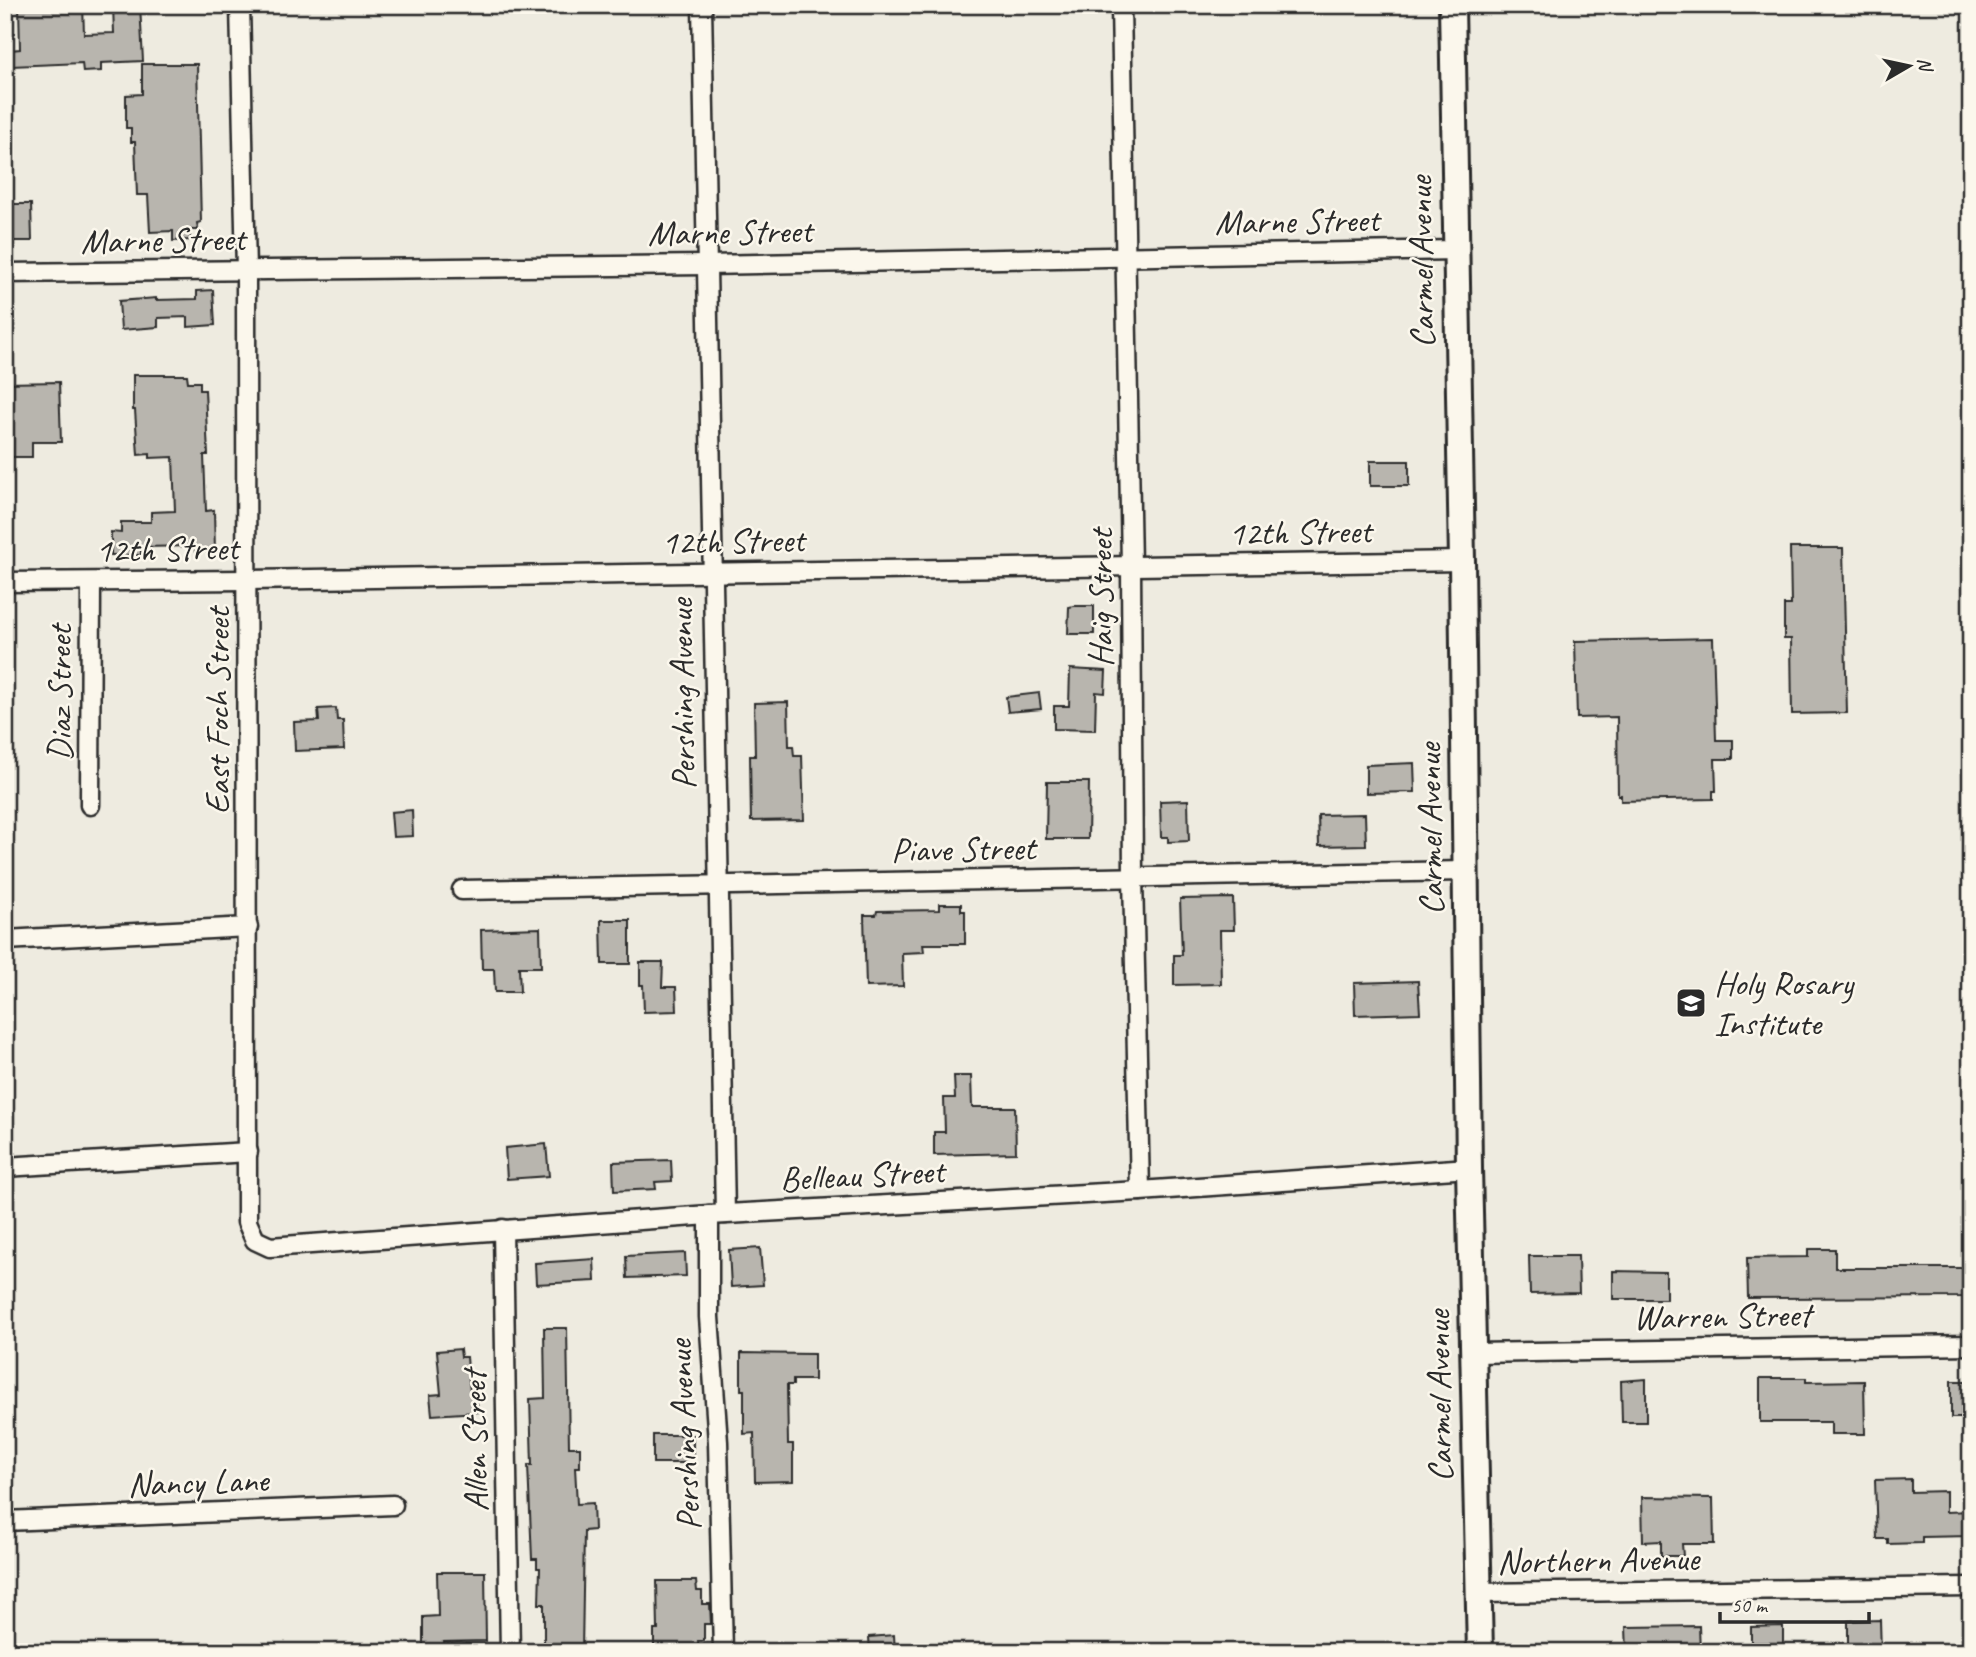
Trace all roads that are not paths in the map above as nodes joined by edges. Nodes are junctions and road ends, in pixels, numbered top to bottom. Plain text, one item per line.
1 (240, 5) edge
2 (702, 5) edge
3 (1121, 5) edge
4 (1452, 5) edge
5 (1455, 250) junction
6 (1127, 255) junction
7 (706, 265) junction
8 (246, 271) junction
9 (5, 273) edge
10 (1462, 561) junction
11 (1131, 566) junction
12 (711, 573) junction
13 (248, 580) junction
14 (5, 582) edge
15 (91, 582) junction
16 (90, 805) dead end
17 (1465, 871) junction
18 (1133, 877) junction
19 (717, 886) junction
20 (462, 890) dead end
21 (248, 927) junction
22 (5, 940) edge
23 (248, 1152) junction
24 (5, 1167) edge
25 (1469, 1168) junction
26 (1140, 1191) junction
27 (717, 1214) junction
28 (503, 1229) junction
29 (260, 1244) joint
30 (1971, 1345) edge
31 (1474, 1353) junction
32 (393, 1506) dead end
33 (5, 1521) edge
34 (1971, 1587) edge
35 (1478, 1592) junction
36 (510, 1652) edge
37 (723, 1652) edge
38 (1480, 1652) edge

1 - 8 street, East Foch Street
2 - 7 street, Pershing Avenue
3 - 6 street, Haig Street
4 - 5 main road, Carmel Avenue
5 - 6 street, Marne Street
5 - 10 main road, Carmel Avenue
6 - 7 street, Marne Street
6 - 11 street, Haig Street
7 - 8 street, Marne Street
7 - 12 street, Pershing Avenue
8 - 9 street, Marne Street
8 - 13 street, East Foch Street
10 - 11 street, 12th Street
10 - 17 main road, Carmel Avenue
11 - 12 street, 12th Street
11 - 18 street, Haig Street
12 - 13 street, 12th Street
12 - 19 street, Pershing Avenue
13 - 15 street, 12th Street
13 - 21 street, East Foch Street
14 - 15 street, 12th Street
15 - 16 street, Diaz Street
17 - 18 street, Piave Street
17 - 25 main road, Carmel Avenue
18 - 19 street, Piave Street
18 - 26 street, Haig Street
19 - 20 street, Piave Street
19 - 27 street, Pershing Avenue
21 - 22 street
21 - 23 street, East Foch Street
23 - 24 street
23 - 29 street, East Foch Street
25 - 26 street, Belleau Street
25 - 31 main road, Carmel Avenue
26 - 27 street, Belleau Street
27 - 28 street, Belleau Street
27 - 37 street, Pershing Avenue
28 - 29 street, Belleau Street
28 - 36 street, Allen Street
30 - 31 street, Warren Street
31 - 35 main road, Carmel Avenue
32 - 33 street, Nancy Lane
34 - 35 street, Northern Avenue
35 - 38 main road, Carmel Avenue

